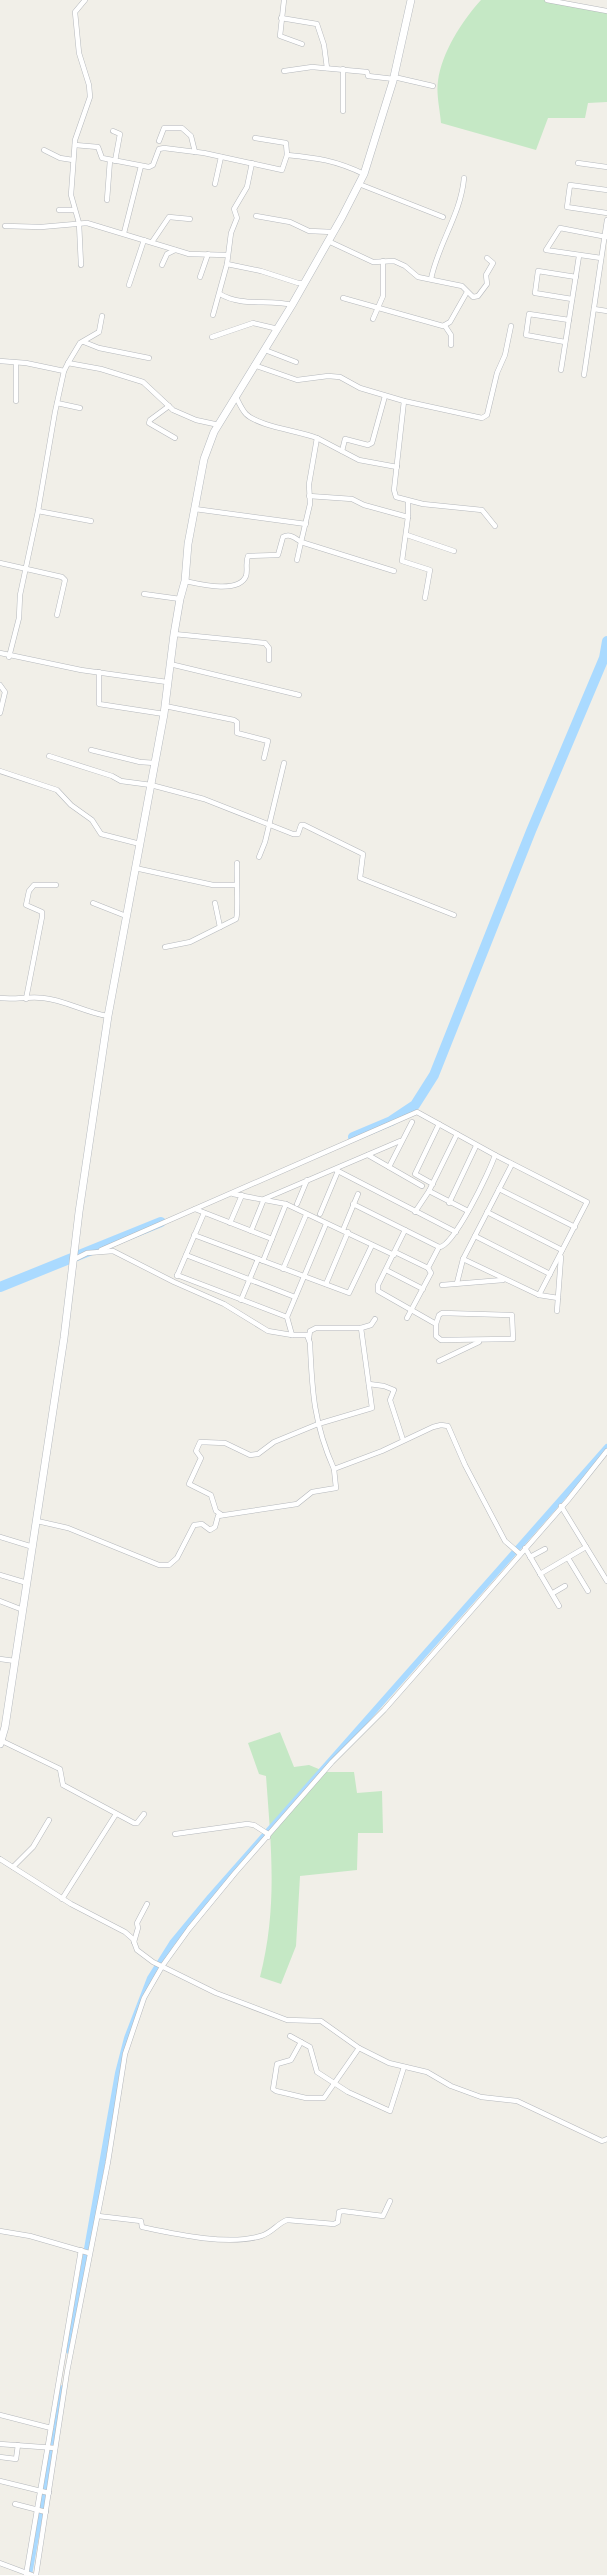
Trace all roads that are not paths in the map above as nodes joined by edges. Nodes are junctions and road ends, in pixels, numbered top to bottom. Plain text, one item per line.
1 (85, 0) edge
2 (284, 0) edge
3 (411, 0) edge
4 (547, 0) edge
5 (607, 11) edge
6 (282, 18) junction
7 (302, 44) dead end
8 (328, 68) junction
9 (343, 70) junction
10 (284, 71) dead end
11 (394, 78) junction
12 (433, 86) dead end
13 (343, 111) dead end
14 (114, 131) dead end
15 (255, 138) dead end
16 (159, 142) dead end
17 (74, 145) junction
18 (44, 150) dead end
19 (195, 152) junction
20 (286, 155) junction
21 (221, 157) junction
22 (73, 160) junction
23 (113, 161) junction
24 (252, 163) junction
25 (578, 163) dead end
26 (142, 166) junction
27 (607, 167) edge
28 (364, 174) junction
29 (464, 178) dead end
30 (215, 184) dead end
31 (359, 184) junction
32 (607, 190) edge
33 (108, 200) dead end
34 (59, 210) dead end
35 (74, 210) junction
36 (607, 214) edge
37 (256, 216) dead end
38 (443, 217) dead end
39 (190, 219) dead end
40 (607, 220) edge
41 (79, 223) junction
42 (5, 226) dead end
43 (333, 232) junction
44 (124, 233) junction
45 (606, 237) edge
46 (144, 240) junction
47 (328, 241) junction
48 (152, 242) junction
49 (175, 250) junction
50 (208, 254) junction
51 (227, 255) junction
52 (579, 256) junction
53 (487, 258) dead end
54 (601, 258) junction
55 (383, 261) junction
56 (227, 264) junction
57 (81, 265) dead end
58 (162, 265) dead end
59 (200, 277) dead end
60 (576, 277) junction
61 (431, 279) junction
62 (304, 283) junction
63 (129, 285) dead end
64 (467, 292) junction
65 (220, 294) junction
66 (343, 298) dead end
67 (572, 299) junction
68 (292, 306) junction
69 (378, 307) junction
70 (594, 309) junction
71 (607, 311) edge
72 (213, 315) dead end
73 (102, 316) dead end
74 (372, 318) dead end
75 (569, 320) junction
76 (445, 326) junction
77 (511, 326) dead end
78 (278, 328) junction
79 (212, 337) dead end
80 (84, 342) junction
81 (565, 342) junction
82 (450, 345) dead end
83 (265, 350) junction
84 (149, 358) dead end
85 (0, 361) edge
86 (296, 362) dead end
87 (16, 363) junction
88 (68, 363) junction
89 (254, 365) junction
90 (64, 370) junction
91 (561, 370) dead end
92 (584, 375) dead end
93 (385, 396) junction
94 (236, 397) junction
95 (16, 401) dead end
96 (404, 401) junction
97 (57, 403) junction
98 (169, 406) junction
99 (80, 408) dead end
100 (219, 425) junction
101 (175, 438) dead end
102 (317, 438) junction
103 (342, 451) junction
104 (397, 467) junction
105 (309, 496) junction
106 (408, 501) junction
107 (196, 508) junction
108 (38, 511) junction
109 (408, 517) junction
110 (91, 521) dead end
111 (306, 524) junction
112 (495, 526) dead end
113 (407, 535) junction
114 (301, 542) junction
115 (454, 551) dead end
116 (298, 560) dead end
117 (0, 563) edge
118 (26, 569) junction
119 (394, 571) dead end
120 (185, 581) junction
121 (144, 594) dead end
122 (425, 598) dead end
123 (180, 599) junction
124 (57, 615) dead end
125 (174, 634) junction
126 (0, 653) edge
127 (9, 656) junction
128 (270, 660) dead end
129 (170, 664) junction
130 (99, 672) junction
131 (167, 682) junction
132 (0, 685) edge
133 (299, 695) dead end
134 (164, 710) junction
135 (0, 713) edge
136 (92, 750) dead end
137 (49, 756) dead end
138 (264, 758) dead end
139 (155, 763) junction
140 (284, 763) dead end
141 (0, 771) edge
142 (151, 785) junction
143 (270, 824) junction
144 (140, 844) junction
145 (259, 857) dead end
146 (237, 863) dead end
147 (135, 868) junction
148 (56, 885) dead end
149 (235, 885) junction
150 (94, 903) dead end
151 (215, 903) dead end
152 (454, 915) dead end
153 (126, 916) junction
154 (220, 927) junction
155 (165, 948) dead end
156 (0, 998) edge
157 (26, 999) junction
158 (108, 1016) junction
159 (412, 1122) dead end
160 (439, 1124) junction
161 (457, 1134) junction
162 (400, 1141) junction
163 (476, 1146) junction
164 (368, 1155) junction
165 (495, 1155) junction
166 (512, 1164) junction
167 (388, 1167) junction
168 (337, 1171) junction
169 (307, 1180) junction
170 (433, 1184) junction
171 (422, 1186) dead end
172 (499, 1188) junction
173 (429, 1191) junction
174 (232, 1194) junction
175 (242, 1194) junction
176 (358, 1194) dead end
177 (264, 1199) junction
178 (449, 1203) junction
179 (286, 1204) junction
180 (297, 1204) dead end
181 (353, 1204) junction
182 (195, 1209) junction
183 (468, 1211) junction
184 (415, 1212) junction
185 (487, 1212) junction
186 (204, 1213) junction
187 (320, 1214) dead end
188 (306, 1215) junction
189 (230, 1223) junction
190 (326, 1224) junction
191 (574, 1227) junction
192 (342, 1230) junction
193 (405, 1230) junction
194 (251, 1231) junction
195 (348, 1232) junction
196 (456, 1232) junction
197 (194, 1235) junction
198 (475, 1236) junction
199 (272, 1239) junction
200 (372, 1245) junction
201 (439, 1247) junction
202 (99, 1250) junction
203 (562, 1252) junction
204 (394, 1253) junction
205 (186, 1255) junction
206 (73, 1259) junction
207 (463, 1259) junction
208 (260, 1260) junction
209 (283, 1268) junction
210 (428, 1268) junction
211 (386, 1270) junction
212 (550, 1274) junction
213 (177, 1275) junction
214 (304, 1276) junction
215 (250, 1279) junction
216 (504, 1279) junction
217 (174, 1282) junction
218 (326, 1284) junction
219 (457, 1284) junction
220 (442, 1285) dead end
221 (423, 1289) junction
222 (539, 1295) junction
223 (296, 1297) junction
224 (558, 1298) junction
225 (242, 1300) junction
226 (413, 1309) junction
227 (557, 1311) dead end
228 (287, 1317) junction
229 (407, 1318) dead end
230 (375, 1319) dead end
231 (436, 1324) junction
232 (361, 1328) junction
233 (292, 1335) junction
234 (309, 1339) junction
235 (480, 1341) junction
236 (438, 1361) dead end
237 (369, 1384) junction
238 (318, 1424) junction
239 (403, 1440) junction
240 (607, 1451) edge
241 (334, 1469) junction
242 (561, 1506) junction
243 (222, 1515) junction
244 (37, 1522) junction
245 (0, 1537) edge
246 (33, 1546) junction
247 (586, 1547) junction
248 (525, 1548) junction
249 (545, 1549) dead end
250 (518, 1553) junction
251 (530, 1557) junction
252 (568, 1558) junction
253 (540, 1574) junction
254 (0, 1575) edge
255 (607, 1582) edge
256 (27, 1583) junction
257 (565, 1586) dead end
258 (588, 1591) dead end
259 (553, 1593) junction
260 (0, 1601) edge
261 (559, 1606) dead end
262 (23, 1610) junction
263 (0, 1658) edge
264 (15, 1661) junction
265 (3, 1726) edge
266 (1, 1743) edge
267 (116, 1814) junction
268 (144, 1814) dead end
269 (49, 1820) dead end
270 (175, 1834) dead end
271 (268, 1836) junction
272 (0, 1859) edge
273 (13, 1867) junction
274 (62, 1899) junction
275 (148, 1904) dead end
276 (134, 1942) junction
277 (162, 1965) junction
278 (290, 2036) dead end
279 (301, 2042) junction
280 (359, 2048) junction
281 (404, 2067) junction
282 (334, 2083) junction
283 (607, 2139) edge
284 (390, 2201) dead end
285 (98, 2216) junction
286 (0, 2230) edge
287 (85, 2252) junction
288 (0, 2415) edge
289 (51, 2428) junction
290 (0, 2444) edge
291 (18, 2445) junction
292 (52, 2448) junction
293 (0, 2457) edge
294 (0, 2481) edge
295 (45, 2493) junction
296 (15, 2504) dead end
297 (42, 2512) junction
298 (0, 2563) edge
299 (30, 2575) edge

1 - 17 street
2 - 6 street
3 - 11 street
4 - 5 street
6 - 7 street
6 - 8 street
8 - 9 street
8 - 10 street
9 - 11 street
9 - 13 street
11 - 12 street
11 - 28 street
14 - 23 street
15 - 20 street
16 - 19 street
17 - 22 street
17 - 23 street
18 - 22 street
19 - 21 street
19 - 26 street
20 - 24 street
20 - 28 street
21 - 24 street
21 - 30 street
22 - 35 street
23 - 26 street
23 - 33 street
24 - 51 street
25 - 27 street
26 - 44 street
28 - 31 street
29 - 61 street
31 - 38 street
31 - 43 street
32 - 36 street
34 - 35 street
35 - 41 street
37 - 43 street
39 - 48 street
40 - 45 street
41 - 42 street
41 - 44 street
41 - 57 street
43 - 47 street
44 - 46 street
45 - 52 street
45 - 54 street
46 - 48 street
46 - 63 street
47 - 55 street
47 - 62 street
48 - 49 street
49 - 50 street
49 - 58 street
50 - 51 street
50 - 59 street
51 - 56 street
52 - 54 street
52 - 60 street
53 - 64 street
54 - 70 street
55 - 61 street
55 - 69 street
56 - 62 street
56 - 65 street
60 - 67 street
60 - 67 street
61 - 64 street
62 - 68 street
64 - 76 street
65 - 68 street
65 - 72 street
66 - 69 street
67 - 75 street
68 - 78 street
69 - 74 street
69 - 76 street
70 - 71 street
70 - 92 street
73 - 80 street
75 - 81 street
75 - 81 street
76 - 82 street
77 - 96 street
78 - 79 street
78 - 83 street
80 - 84 street
80 - 88 street
81 - 91 street
83 - 86 street
83 - 89 street
85 - 87 street
87 - 90 street
87 - 95 street
88 - 90 street
88 - 98 street
89 - 93 street
89 - 94 street
90 - 97 street
93 - 96 street
93 - 103 street
94 - 100 street
94 - 102 street
96 - 104 street
97 - 99 street
97 - 108 street
98 - 100 street
98 - 101 street
100 - 107 street
102 - 103 street
102 - 105 street
103 - 104 street
104 - 106 street
105 - 109 street
105 - 111 street
106 - 109 street
106 - 112 street
107 - 111 street
107 - 120 street
108 - 110 street
108 - 118 street
109 - 113 street
111 - 114 street
113 - 115 street
113 - 122 street
114 - 116 street
114 - 119 street
114 - 120 street
117 - 118 street
118 - 124 street
118 - 127 street
120 - 123 street
121 - 123 street
123 - 125 street
125 - 128 street
125 - 129 street
126 - 127 street
127 - 130 street
129 - 131 street
129 - 133 street
130 - 131 street
130 - 134 street
131 - 134 street
132 - 135 street
134 - 138 street
134 - 139 street
136 - 139 street
137 - 142 street
139 - 142 street
140 - 143 street
141 - 144 street
142 - 143 street
142 - 144 street
143 - 145 street
143 - 152 street
144 - 147 street
146 - 149 street
147 - 149 street
147 - 153 street
148 - 157 street
149 - 154 street
150 - 153 street
151 - 154 street
153 - 158 street
154 - 155 street
156 - 157 street
157 - 158 street
158 - 206 street
159 - 162 street
160 - 161 street
160 - 170 street
160 - 174 street
161 - 163 street
161 - 170 street
162 - 164 street
162 - 167 street
163 - 165 street
163 - 178 street
164 - 167 street
164 - 168 street
165 - 166 street
165 - 183 street
166 - 172 street
166 - 191 street
167 - 171 street
168 - 169 street
168 - 184 street
168 - 187 street
169 - 177 street
169 - 180 street
170 - 173 street
172 - 185 street
172 - 191 street
173 - 178 street
173 - 184 street
174 - 175 street
174 - 182 street
175 - 177 street
175 - 189 street
176 - 181 street
177 - 179 street
177 - 194 street
178 - 183 street
179 - 188 street
179 - 199 street
181 - 192 street
181 - 193 street
182 - 186 street
182 - 202 street
183 - 196 street
184 - 196 street
185 - 198 street
185 - 203 street
186 - 189 street
186 - 197 street
188 - 190 street
188 - 209 street
189 - 194 street
190 - 192 street
190 - 214 street
191 - 203 street
192 - 195 street
193 - 201 street
193 - 204 street
194 - 199 street
195 - 200 street
195 - 218 street
196 - 201 street
197 - 205 street
197 - 208 street
198 - 207 street
198 - 212 street
199 - 208 street
200 - 204 street
200 - 218 street
201 - 210 street
202 - 206 street
202 - 217 street
203 - 212 street
203 - 224 street
204 - 210 street
204 - 211 street
205 - 213 street
205 - 215 street
206 - 244 street
207 - 216 street
207 - 219 street
208 - 209 street
208 - 215 street
209 - 214 street
210 - 221 street
211 - 221 street
211 - 226 street
212 - 222 street
213 - 217 street
213 - 225 street
214 - 218 street
214 - 223 street
215 - 223 street
215 - 225 street
216 - 219 street
216 - 222 street
217 - 233 street
219 - 220 street
221 - 226 street
222 - 224 street
223 - 228 street
224 - 227 street
225 - 228 street
226 - 229 street
226 - 231 street
228 - 233 street
230 - 232 street
231 - 235 street
231 - 235 street
232 - 234 street
232 - 237 street
233 - 234 street
234 - 238 street
235 - 236 street
237 - 238 street
237 - 239 street
238 - 241 street
238 - 243 street
239 - 241 street
239 - 250 street
240 - 242 street
241 - 243 street
242 - 247 street
242 - 248 street
243 - 244 street
244 - 246 street
245 - 246 street
246 - 256 street
247 - 252 street
247 - 255 street
248 - 250 street
248 - 251 street
249 - 251 street
250 - 271 street
251 - 253 street
252 - 253 street
252 - 258 street
253 - 259 street
254 - 256 street
256 - 262 street
257 - 259 street
259 - 261 street
260 - 262 street
262 - 264 street
263 - 264 street
264 - 265 street
265 - 266 street
266 - 267 street
267 - 268 street
267 - 274 street
269 - 273 street
270 - 271 street
271 - 277 street
272 - 273 street
273 - 274 street
274 - 276 street
275 - 276 street
276 - 277 street
277 - 280 street
277 - 285 street
278 - 279 street
279 - 282 street
279 - 282 street
280 - 281 street
280 - 282 street
281 - 282 street
281 - 283 street
284 - 285 street
285 - 287 street
286 - 287 street
287 - 289 street
287 - 292 street
288 - 289 street
289 - 292 street
290 - 291 street
291 - 292 street
291 - 293 street
292 - 295 street
292 - 295 street
294 - 295 street
295 - 297 street
295 - 297 street
296 - 297 street
297 - 299 street
297 - 299 street
298 - 299 street

